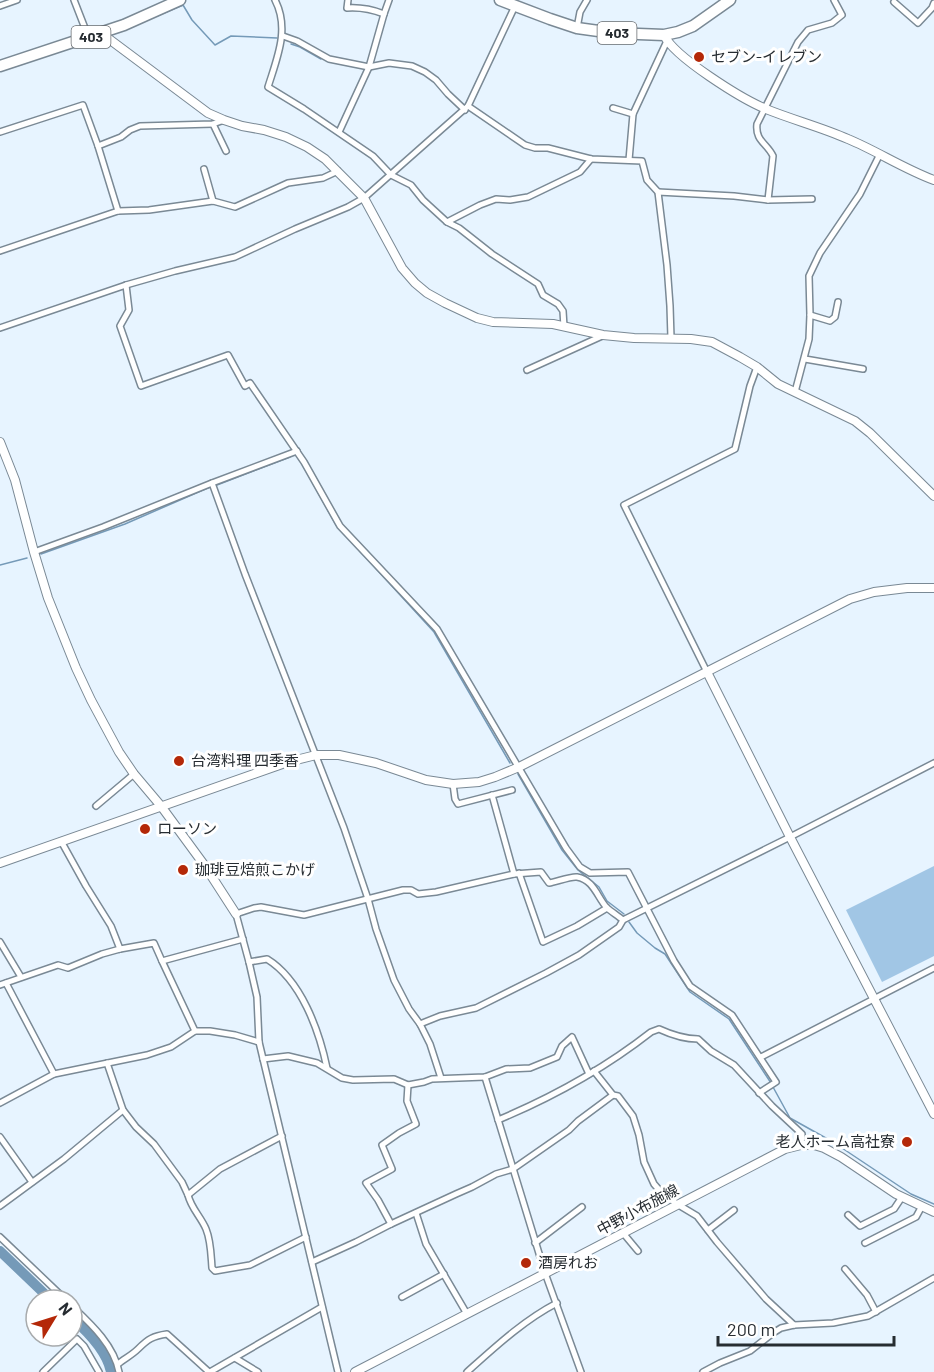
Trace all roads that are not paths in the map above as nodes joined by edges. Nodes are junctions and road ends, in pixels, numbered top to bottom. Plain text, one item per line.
1 (17, 0) edge
2 (74, 0) edge
3 (180, 0) edge
4 (275, 0) edge
5 (348, 0) edge
6 (389, 0) edge
7 (500, 0) edge
8 (587, 0) edge
9 (730, 0) edge
10 (834, 0) edge
11 (894, 2) dead end
12 (934, 3) edge
13 (520, 5) edge
14 (0, 6) edge
15 (384, 14) junction
16 (577, 28) junction
17 (101, 33) junction
18 (283, 36) junction
19 (89, 38) junction
20 (665, 38) junction
21 (1, 62) edge
22 (369, 67) junction
23 (467, 108) junction
24 (613, 108) dead end
25 (765, 108) junction
26 (633, 114) junction
27 (224, 120) junction
28 (213, 124) junction
29 (0, 132) edge
30 (339, 132) junction
31 (98, 146) junction
32 (226, 151) dead end
33 (880, 154) junction
34 (591, 159) junction
35 (629, 160) junction
36 (204, 169) dead end
37 (338, 171) junction
38 (391, 175) junction
39 (934, 180) edge
40 (658, 192) junction
41 (364, 198) junction
42 (812, 199) dead end
43 (768, 200) junction
44 (213, 201) junction
45 (118, 211) junction
46 (447, 222) junction
47 (0, 251) edge
48 (126, 285) junction
49 (838, 302) dead end
50 (810, 315) junction
51 (564, 327) junction
52 (0, 328) edge
53 (603, 335) junction
54 (671, 338) junction
55 (805, 359) junction
56 (757, 367) junction
57 (863, 369) dead end
58 (526, 370) dead end
59 (795, 392) junction
60 (0, 442) edge
61 (297, 452) junction
62 (212, 483) junction
63 (932, 491) edge
64 (34, 552) junction
65 (934, 588) edge
66 (707, 672) junction
67 (316, 754) junction
68 (934, 764) edge
69 (519, 767) junction
70 (134, 774) junction
71 (453, 784) junction
72 (512, 790) dead end
73 (492, 795) junction
74 (96, 806) dead end
75 (161, 806) junction
76 (790, 837) junction
77 (61, 841) junction
78 (0, 863) edge
79 (516, 874) junction
80 (368, 899) junction
81 (608, 908) junction
82 (646, 908) junction
83 (236, 914) junction
84 (623, 920) junction
85 (243, 939) junction
86 (0, 942) edge
87 (120, 949) junction
88 (162, 962) junction
89 (249, 962) junction
90 (934, 968) edge
91 (21, 977) junction
92 (3, 984) edge
93 (875, 999) junction
94 (420, 1024) junction
95 (195, 1031) junction
96 (259, 1042) junction
97 (761, 1057) junction
98 (263, 1059) junction
99 (107, 1063) junction
100 (327, 1068) junction
101 (591, 1073) junction
102 (54, 1074) junction
103 (484, 1077) junction
104 (441, 1078) junction
105 (408, 1085) junction
106 (759, 1093) junction
107 (613, 1095) junction
108 (0, 1103) edge
109 (123, 1110) junction
110 (934, 1114) edge
111 (498, 1120) junction
112 (282, 1136) junction
113 (0, 1137) edge
114 (801, 1144) junction
115 (513, 1169) junction
116 (32, 1182) junction
117 (188, 1195) junction
118 (902, 1197) junction
119 (677, 1204) junction
120 (0, 1206) edge
121 (922, 1206) junction
122 (582, 1207) dead end
123 (734, 1210) dead end
124 (934, 1212) edge
125 (416, 1213) junction
126 (848, 1215) dead end
127 (391, 1224) junction
128 (708, 1230) junction
129 (623, 1233) junction
130 (0, 1237) edge
131 (306, 1237) junction
132 (535, 1243) junction
133 (865, 1243) dead end
134 (638, 1251) dead end
135 (312, 1262) junction
136 (845, 1269) dead end
137 (545, 1273) junction
138 (444, 1274) junction
139 (934, 1278) edge
140 (53, 1288) edge
141 (402, 1297) dead end
142 (557, 1303) junction
143 (322, 1307) junction
144 (876, 1312) junction
145 (467, 1314) junction
146 (84, 1318) edge
147 (794, 1325) junction
148 (235, 1358) junction
149 (118, 1364) junction
150 (360, 1371) edge
151 (44, 1372) edge
152 (99, 1372) edge
153 (119, 1372) edge
154 (209, 1372) edge
155 (258, 1372) edge
156 (338, 1372) edge
157 (467, 1372) edge
158 (582, 1372) edge
159 (703, 1372) edge

1 - 14 street
2 - 19 street
3 - 17 highway, 403
4 - 18 street
5 - 15 street
6 - 15 street
7 - 13 highway, 403
8 - 16 street
9 - 20 highway, 403
10 - 25 street
11 - 12 street
13 - 16 highway, 403
13 - 23 street
15 - 22 street
16 - 20 highway, 403
17 - 19 highway, 403
17 - 27 street
18 - 22 street
18 - 30 street
19 - 21 highway, 403
20 - 25 street
20 - 26 street
22 - 23 street
22 - 30 street
23 - 34 street
23 - 38 street
24 - 26 street
25 - 33 street
25 - 43 street
26 - 35 street
27 - 28 street
27 - 37 street
28 - 31 street
28 - 32 street
29 - 31 street
30 - 38 street
31 - 45 street
33 - 39 street
33 - 50 street
34 - 35 street
34 - 46 street
35 - 40 street
36 - 44 street
37 - 41 street
37 - 44 street
38 - 41 street
38 - 46 street
40 - 43 street
40 - 54 street
41 - 48 street
41 - 51 street
42 - 43 street
44 - 45 street
45 - 47 street
46 - 51 street
48 - 52 street
48 - 61 street
49 - 50 street
50 - 55 street
51 - 53 street
53 - 54 street
53 - 58 street
54 - 56 street
55 - 57 street
55 - 59 street
56 - 59 street
56 - 66 street
59 - 63 street
60 - 64 street
61 - 62 street
61 - 69 street
62 - 64 street
62 - 67 street
64 - 70 street
65 - 66 street
66 - 69 street
66 - 76 street
67 - 71 street
67 - 75 street
67 - 80 street
68 - 76 street
69 - 71 street
69 - 82 street
70 - 74 street
70 - 75 street
71 - 73 street
72 - 73 street
73 - 79 street
75 - 77 street
75 - 83 street
76 - 82 street
76 - 93 street
77 - 78 street
77 - 87 street
79 - 80 street
79 - 81 street
79 - 81 street
80 - 83 street
80 - 94 street
81 - 84 street
82 - 84 street
82 - 97 street
83 - 85 street
84 - 94 street
85 - 88 street
85 - 89 street
86 - 91 street
87 - 88 street
87 - 91 street
88 - 95 street
89 - 96 street
89 - 100 street
90 - 93 street
91 - 92 street
92 - 102 street
93 - 97 street
93 - 110 street
94 - 104 street
95 - 96 street
95 - 99 street
96 - 98 street
97 - 106 street
98 - 100 street
98 - 112 street
99 - 102 street
99 - 109 street
100 - 105 street
101 - 103 street
101 - 106 street
101 - 107 street
101 - 111 street
102 - 108 street
103 - 104 street
103 - 111 street
104 - 105 street
105 - 127 street
106 - 114 street
107 - 115 street
107 - 119 street
109 - 116 street
109 - 117 street
111 - 115 street
112 - 117 street
112 - 131 street
113 - 116 street
114 - 118 street
114 - 119 street, 中野小布施線
115 - 125 street
115 - 132 street
116 - 120 street
117 - 131 street
118 - 121 street
118 - 126 street
119 - 128 street
119 - 129 street, 中野小布施線
121 - 124 street
121 - 133 street
122 - 132 street
123 - 128 street
125 - 127 street
125 - 138 street
127 - 135 street
128 - 147 street
129 - 134 street
129 - 137 street, 中野小布施線
130 - 140 street
131 - 135 street
132 - 137 street
135 - 143 street
136 - 144 street
137 - 142 street
137 - 145 street, 中野小布施線
138 - 141 street
138 - 145 street
139 - 144 street
142 - 157 street
142 - 158 street
143 - 148 street
143 - 156 street
144 - 147 street
145 - 150 street, 中野小布施線
146 - 149 street
147 - 159 street
148 - 154 street
148 - 155 street
149 - 153 street
149 - 154 street
151 - 152 street

